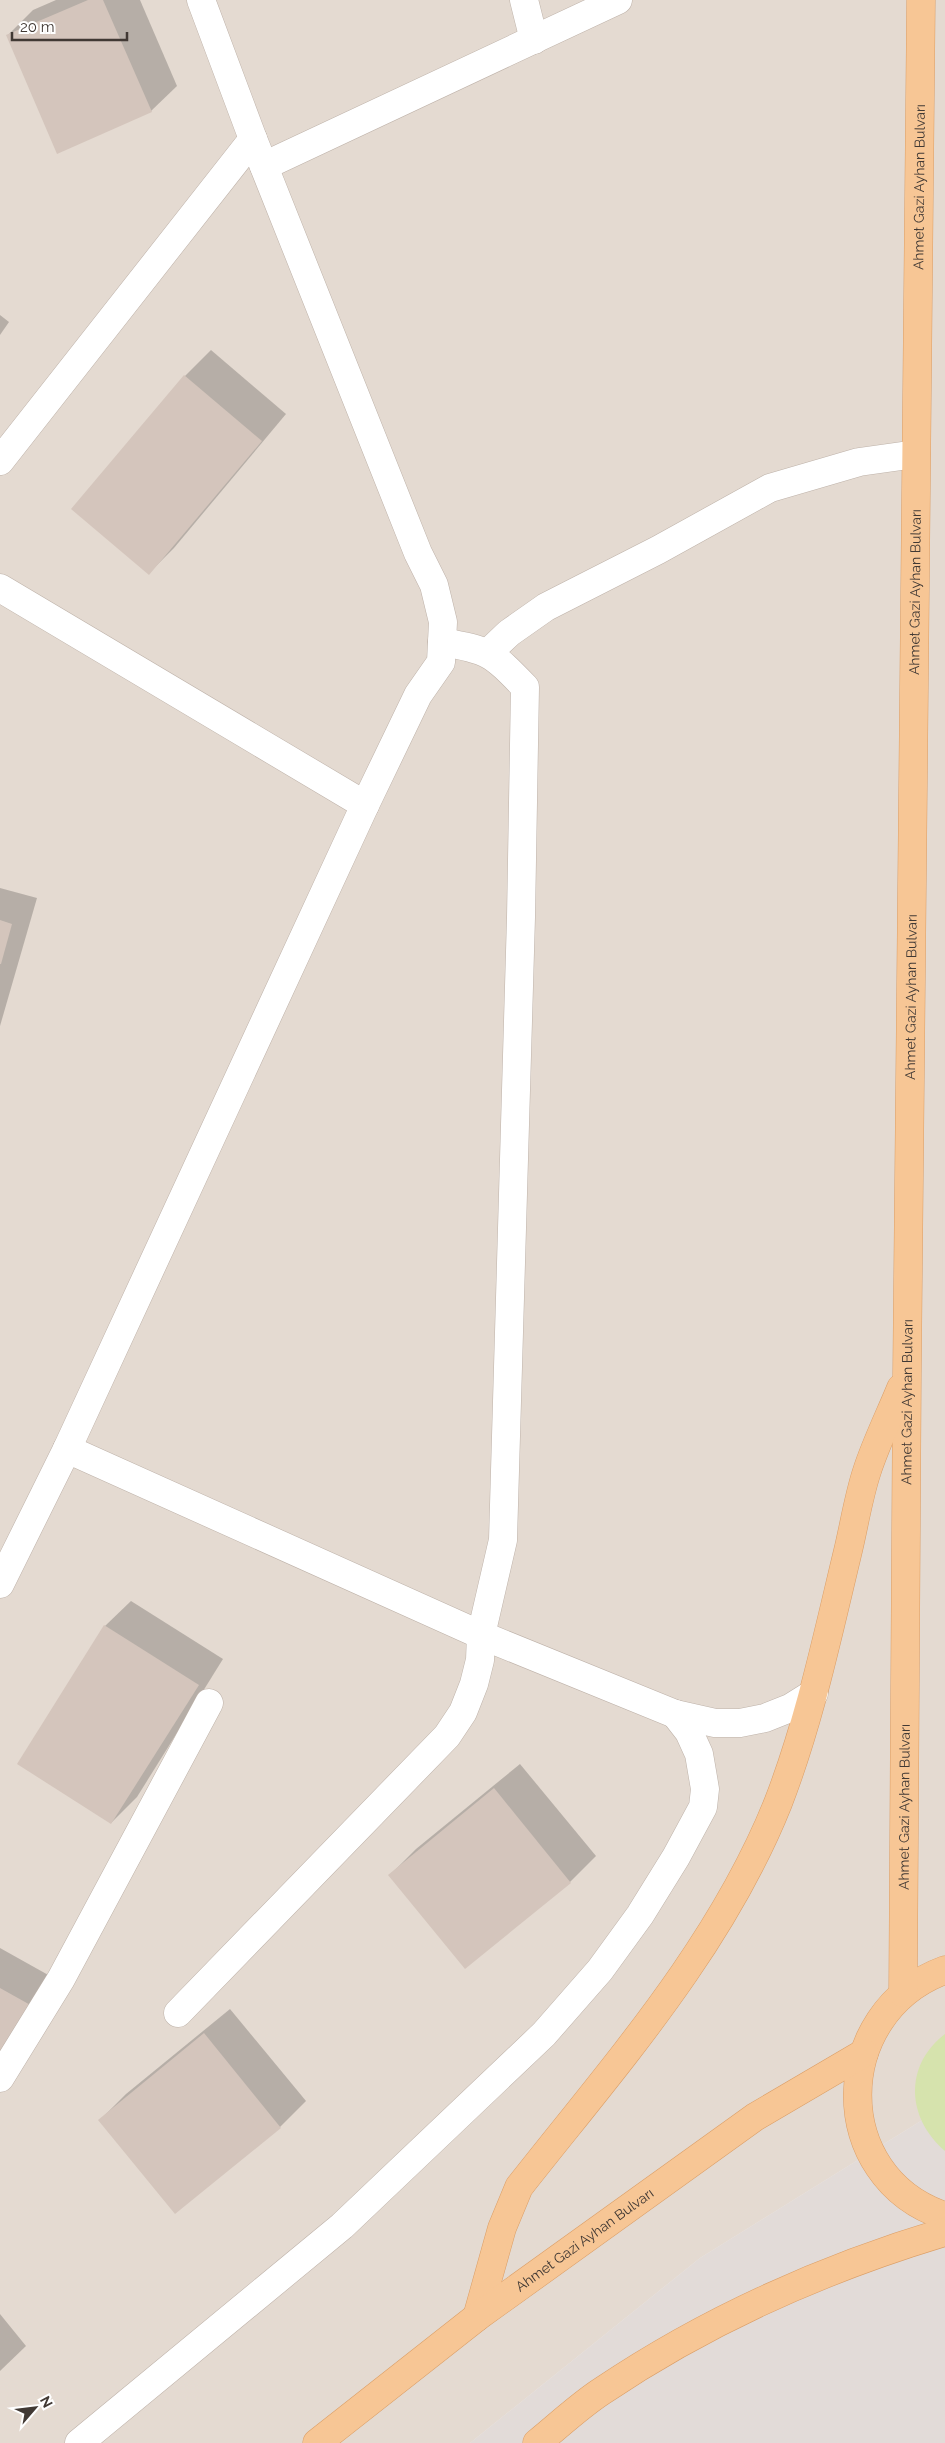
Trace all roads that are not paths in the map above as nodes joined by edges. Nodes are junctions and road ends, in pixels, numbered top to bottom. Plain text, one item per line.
1 (201, 0) edge
2 (524, 0) edge
3 (618, 0) edge
4 (921, 0) edge
5 (534, 40) junction
6 (253, 139) junction
7 (264, 166) junction
8 (916, 454) junction
9 (0, 461) edge
10 (0, 588) edge
11 (442, 642) junction
12 (488, 653) junction
13 (365, 805) junction
14 (907, 1375) junction
15 (67, 1449) junction
16 (0, 1584) edge
17 (481, 1635) junction
18 (814, 1693) junction
19 (209, 1703) dead end
20 (675, 1714) junction
21 (945, 1970) edge
22 (903, 1993) junction
23 (178, 2013) dead end
24 (864, 2053) junction
25 (0, 2078) edge
26 (945, 2216) edge
27 (945, 2232) edge
28 (477, 2318) junction
29 (79, 2443) edge
30 (317, 2443) edge
31 (537, 2443) edge

1 - 6 street
2 - 5 street
3 - 5 street
4 - 8 main road, Ahmet Gazi Ayhan Bulvarı
5 - 7 street
6 - 7 street
6 - 9 street
7 - 11 street
8 - 12 street
8 - 14 main road, Ahmet Gazi Ayhan Bulvarı
10 - 13 street
11 - 12 street
11 - 13 street
12 - 17 street
13 - 15 street
14 - 18 main road
14 - 22 main road, Ahmet Gazi Ayhan Bulvarı
15 - 16 street
15 - 17 street
17 - 20 street
17 - 23 street
18 - 20 street
18 - 28 main road
19 - 25 street
20 - 29 street
21 - 22 main road
22 - 24 main road
24 - 26 main road
24 - 28 main road, Ahmet Gazi Ayhan Bulvarı
27 - 31 main road
28 - 30 main road, Ahmet Gazi Ayhan Bulvarı

